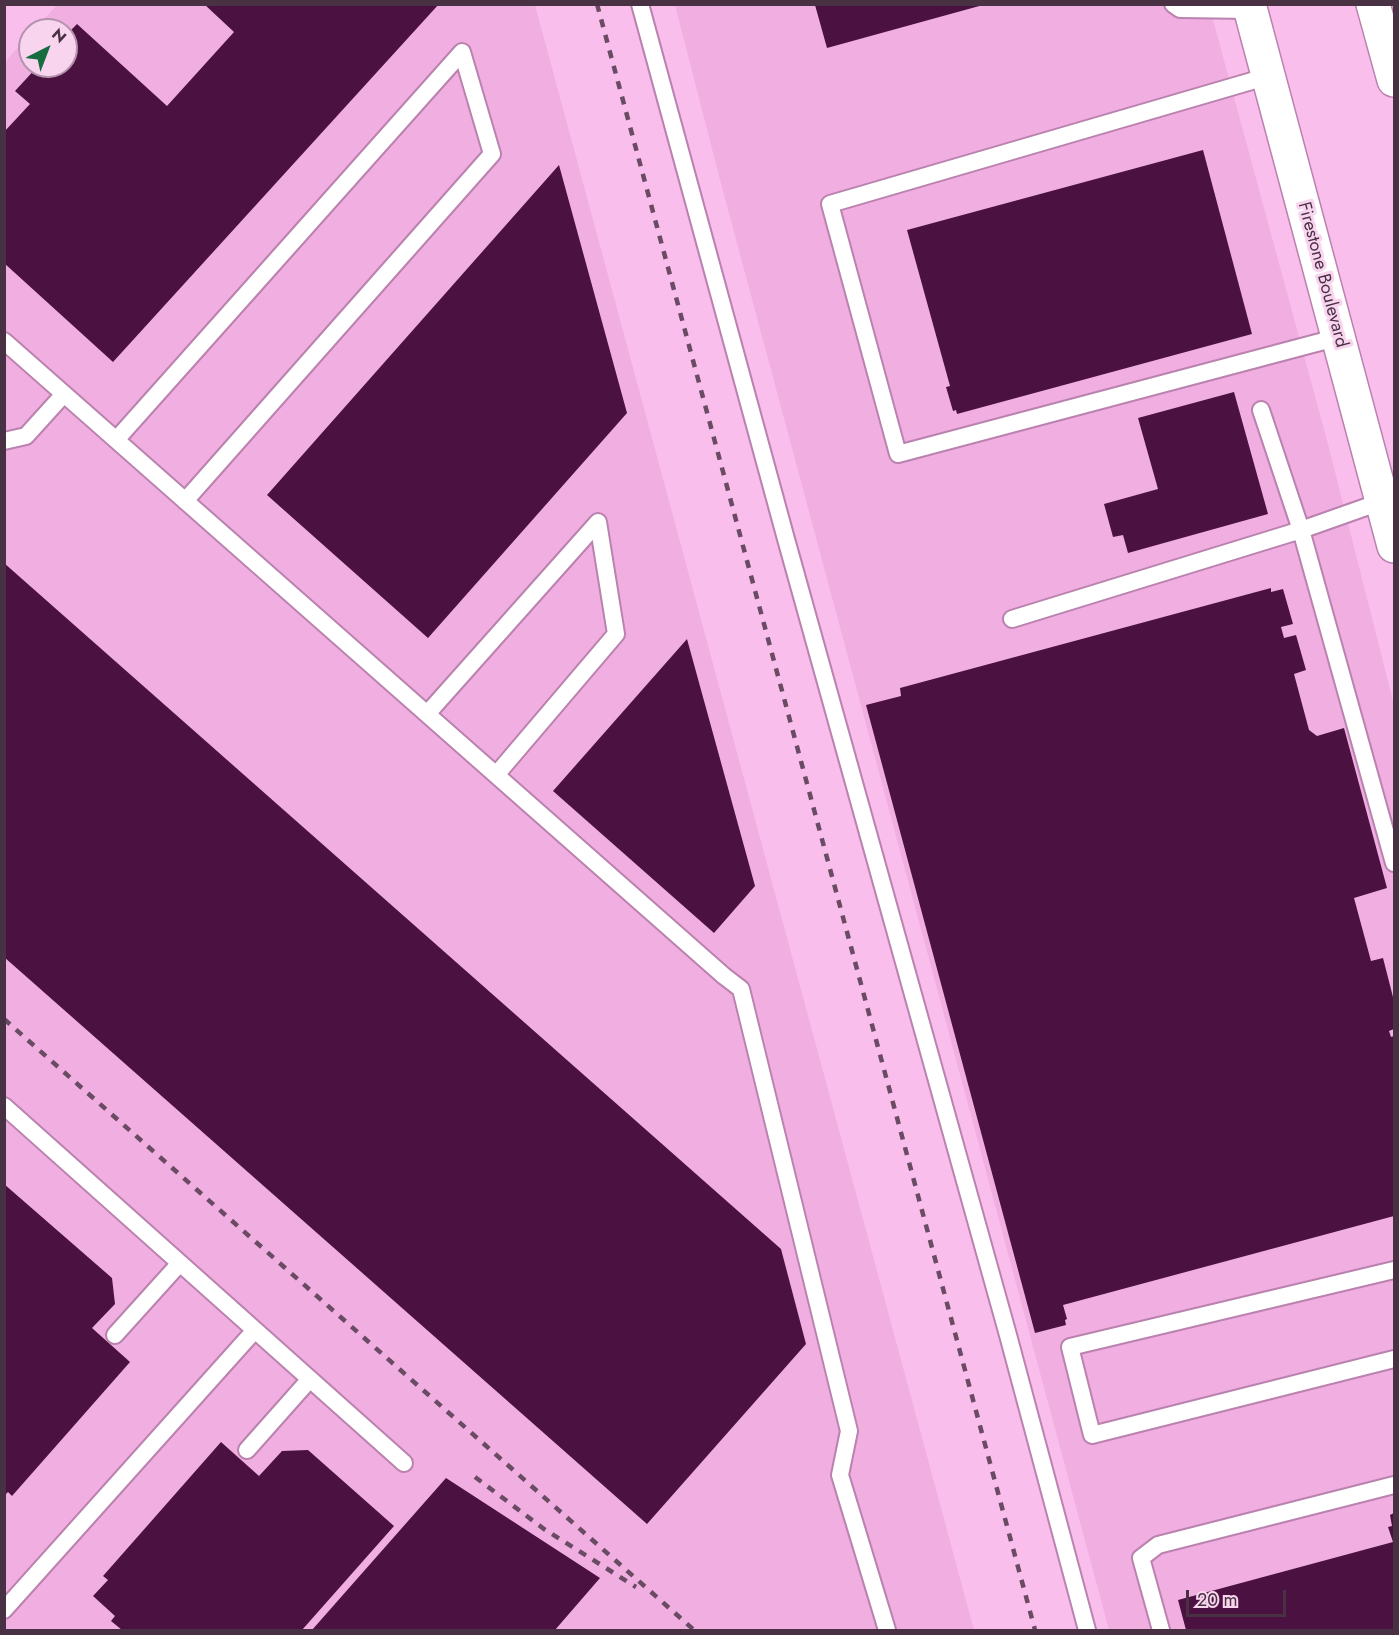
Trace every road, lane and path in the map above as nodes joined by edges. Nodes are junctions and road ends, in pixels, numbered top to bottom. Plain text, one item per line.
1 (640, 4) edge
2 (1173, 4) edge
3 (1373, 4) edge
4 (1250, 7) edge
5 (1269, 76) junction
6 (1395, 80) edge
7 (1339, 337) junction
8 (4, 341) edge
9 (64, 394) junction
10 (1261, 410) dead end
11 (116, 440) junction
12 (4, 441) edge
13 (185, 501) junction
14 (1383, 501) junction
15 (1301, 530) junction
16 (1395, 546) edge
17 (1012, 619) dead end
18 (427, 714) junction
19 (496, 776) junction
20 (1395, 863) edge
21 (4, 1106) edge
22 (180, 1263) junction
23 (1395, 1270) edge
24 (255, 1330) junction
25 (115, 1335) dead end
26 (1395, 1359) edge
27 (310, 1379) junction
28 (247, 1450) dead end
29 (404, 1462) dead end
30 (1395, 1485) edge
31 (4, 1610) edge
32 (887, 1630) edge
33 (1087, 1630) edge
34 (1161, 1630) edge

1 - 33 lane
2 - 4 lane
3 - 6 main road
4 - 5 main road, Firestone Boulevard
5 - 7 main road, Firestone Boulevard
5 - 7 lane
7 - 14 main road, Firestone Boulevard
8 - 9 lane
9 - 11 lane
9 - 12 lane
10 - 15 lane
11 - 13 lane
11 - 13 lane
13 - 18 lane
14 - 15 lane
14 - 16 main road, Firestone Boulevard
15 - 17 lane
15 - 20 lane
18 - 19 lane
18 - 19 lane
19 - 32 lane
21 - 22 lane
22 - 24 lane
22 - 25 lane
23 - 26 lane
24 - 27 lane
24 - 31 lane
27 - 28 lane
27 - 29 lane
30 - 34 lane

